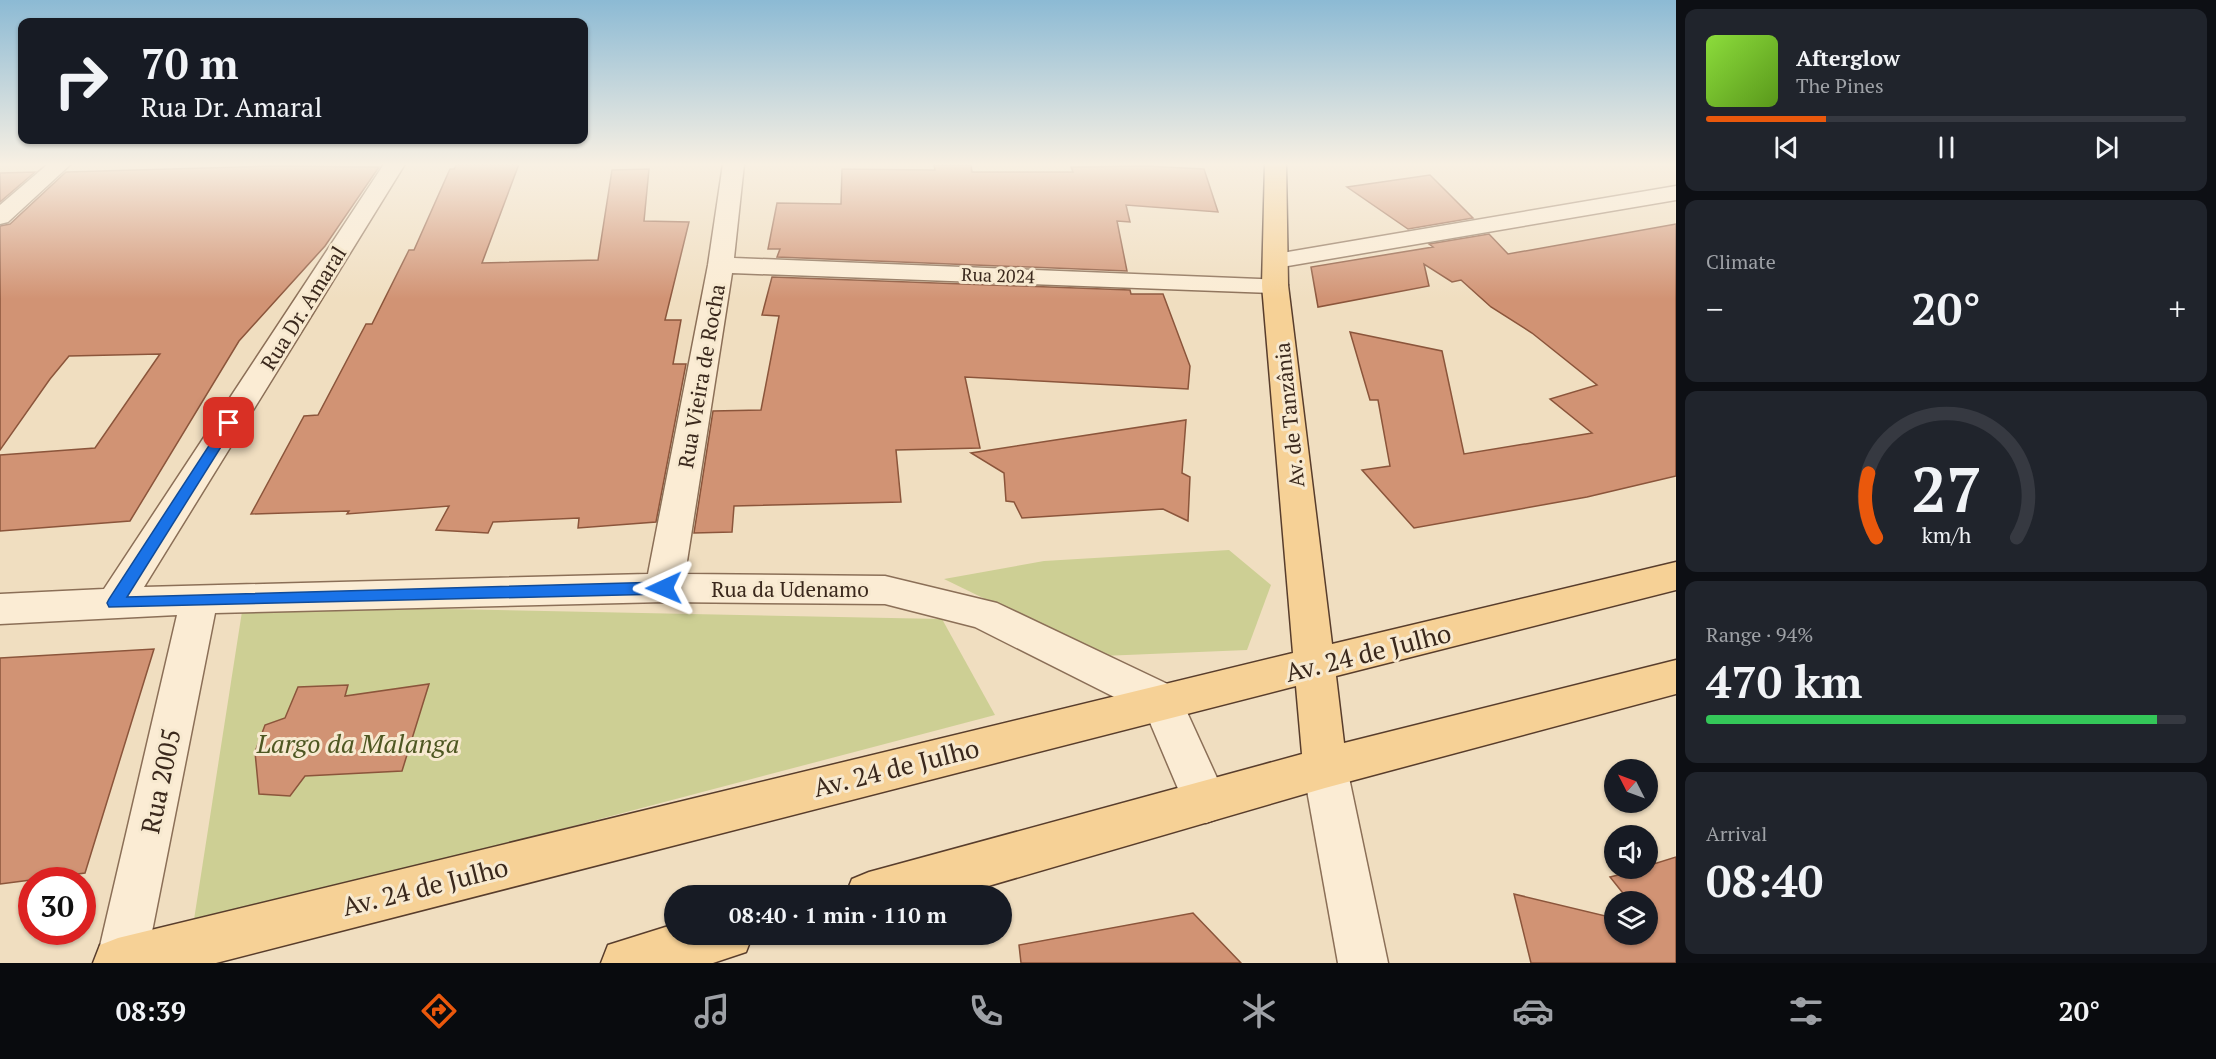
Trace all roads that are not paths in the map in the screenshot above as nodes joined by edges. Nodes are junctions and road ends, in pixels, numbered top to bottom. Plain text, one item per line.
1 (365, 209) edge
2 (728, 209) edge
3 (1275, 209) edge
4 (1596, 209) edge
5 (721, 265) junction
6 (1275, 273) junction
7 (1676, 576) edge
8 (664, 588) junction
9 (199, 599) junction
10 (115, 603) junction
11 (0, 609) edge
12 (1316, 665) junction
13 (1676, 677) edge
14 (1161, 701) junction
15 (1325, 768) junction
16 (1206, 802) junction
17 (908, 885) edge
18 (689, 945) edge
19 (119, 963) edge
20 (626, 963) edge
21 (1363, 963) edge

1 - 10 street, Rua Dr. Amaral
2 - 5 street, Rua Vieira de Rocha
3 - 6 main road, Av. de Tanzânia
4 - 6 street, Rua 2024
5 - 6 street, Rua 2024
5 - 8 street, Rua Vieira de Rocha
6 - 12 main road, Av. de Tanzânia
7 - 12 main road, Av. 24 de Julho
8 - 9 street, Rua da Udenamo
8 - 14 street, Rua da Udenamo
9 - 10 street, Rua da Udenamo
9 - 19 street, Rua 2005
10 - 11 street, Rua da Udenamo
12 - 14 main road, Av. 24 de Julho
12 - 15 main road, Av. de Tanzânia
13 - 15 main road
14 - 16 street
14 - 19 main road, Av. 24 de Julho
15 - 16 main road
15 - 21 street
16 - 17 main road
18 - 20 main road

